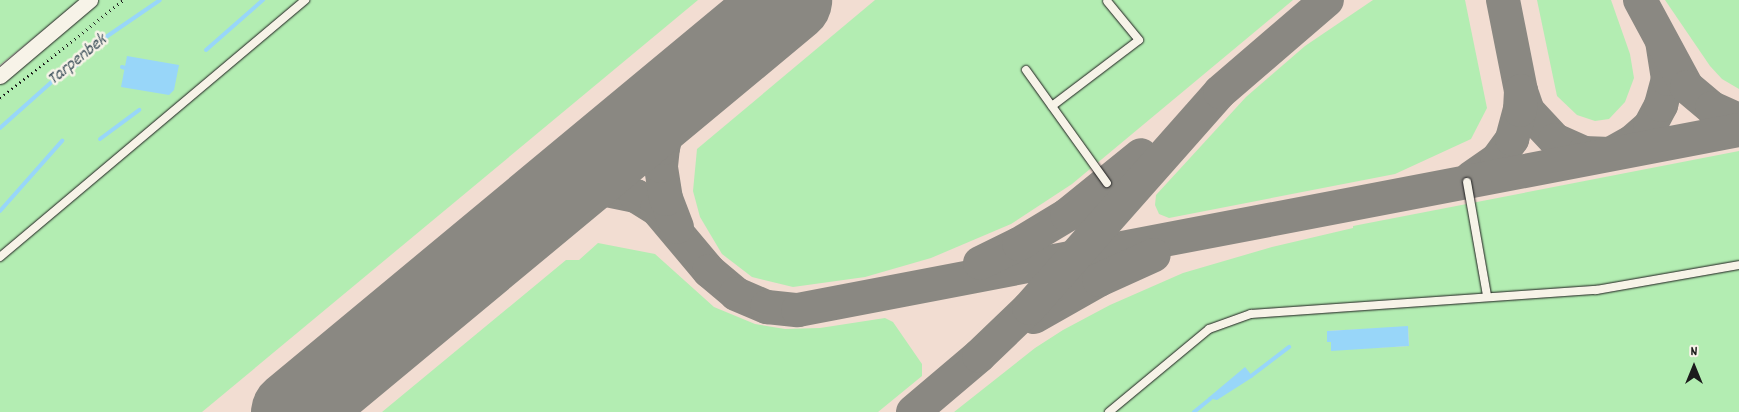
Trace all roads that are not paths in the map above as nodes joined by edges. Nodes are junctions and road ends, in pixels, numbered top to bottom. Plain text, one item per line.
1 (90, 0) edge
2 (305, 0) edge
3 (1107, 1) edge
4 (1026, 70) dead end
5 (0, 76) edge
6 (1052, 106) junction
7 (1467, 182) dead end
8 (1107, 183) dead end
9 (0, 257) edge
10 (1739, 264) edge
11 (1487, 295) junction
12 (1109, 412) edge

1 - 5 street
2 - 9 lane
3 - 6 lane
4 - 6 lane
6 - 8 lane
7 - 11 lane
10 - 11 lane
11 - 12 lane

